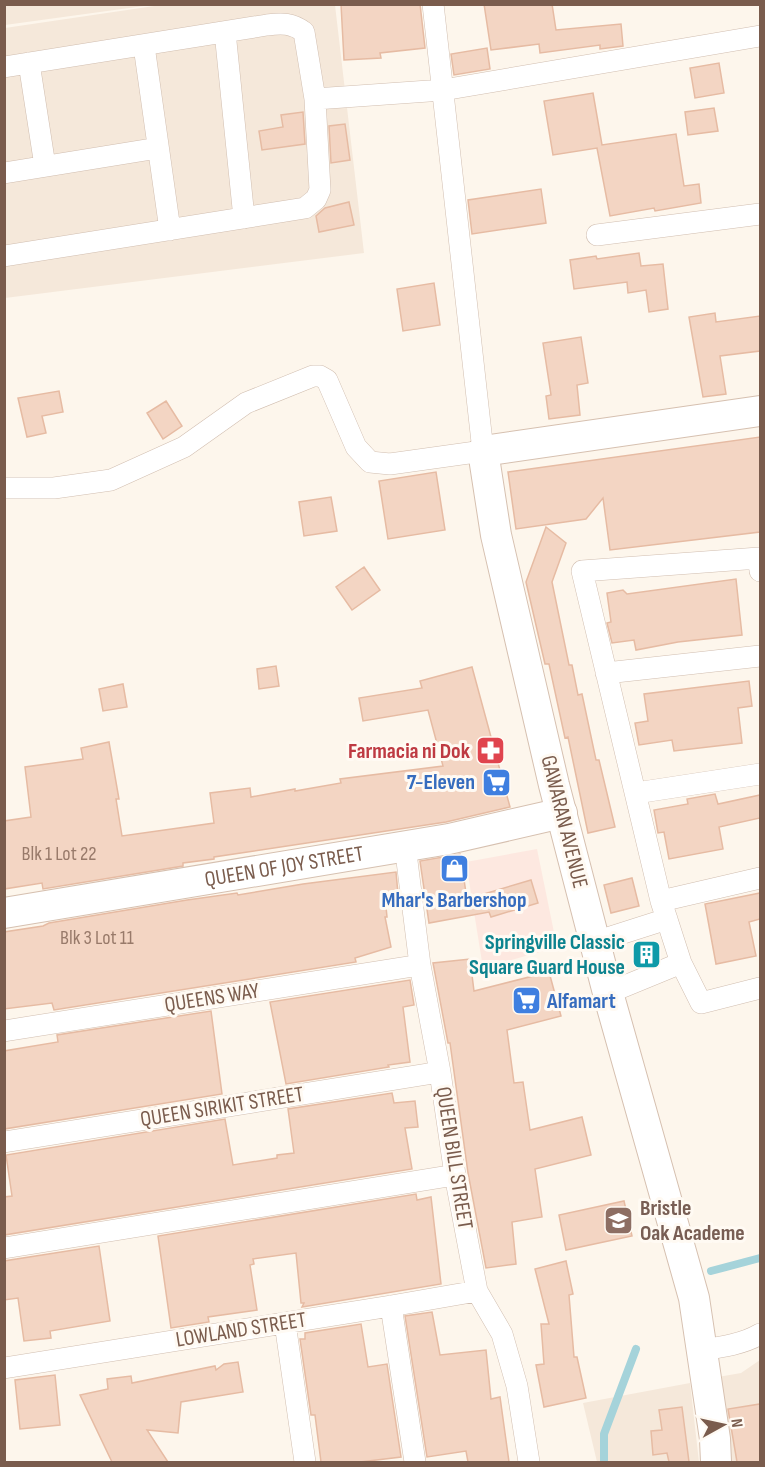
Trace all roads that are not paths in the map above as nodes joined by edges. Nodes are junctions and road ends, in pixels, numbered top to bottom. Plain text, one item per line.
1 (433, 4) edge
2 (225, 32) junction
3 (760, 36) edge
4 (144, 46) junction
5 (29, 63) junction
6 (4, 67) edge
7 (443, 90) junction
8 (315, 99) junction
9 (158, 148) junction
10 (45, 166) junction
11 (4, 173) edge
12 (760, 214) edge
13 (244, 218) junction
14 (170, 230) junction
15 (597, 235) dead end
16 (4, 256) edge
17 (760, 411) edge
18 (483, 451) junction
19 (4, 488) edge
20 (760, 571) edge
21 (760, 656) edge
22 (606, 674) junction
23 (760, 774) edge
24 (636, 793) junction
25 (562, 813) junction
26 (405, 845) junction
27 (760, 878) edge
28 (664, 910) junction
29 (4, 913) edge
30 (595, 942) junction
31 (681, 963) junction
32 (420, 964) junction
33 (760, 988) edge
34 (608, 993) junction
35 (4, 1031) edge
36 (440, 1072) junction
37 (4, 1142) edge
38 (454, 1175) junction
39 (4, 1248) edge
40 (477, 1291) junction
41 (391, 1306) junction
42 (285, 1323) junction
43 (760, 1334) edge
44 (702, 1350) junction
45 (4, 1368) edge
46 (305, 1462) edge
47 (416, 1462) edge
48 (529, 1462) edge
49 (716, 1462) edge

1 - 7 street
2 - 4 street
2 - 8 street
2 - 13 street
3 - 7 street
4 - 5 street
4 - 9 street
5 - 6 street
5 - 10 street
7 - 8 street
7 - 18 street
8 - 13 street
9 - 10 street
9 - 14 street
10 - 11 street
12 - 15 street
13 - 14 street
14 - 16 street
17 - 18 street
18 - 19 street
18 - 25 street, GAWARAN AVENUE
20 - 22 street
21 - 22 street
22 - 24 street
23 - 24 street
24 - 28 street
25 - 26 street, QUEEN OF JOY STREET
25 - 30 street, GAWARAN AVENUE
26 - 29 street, QUEEN OF JOY STREET
26 - 32 street, QUEEN BILL STREET
27 - 28 street
28 - 30 street
28 - 31 street
30 - 34 street, GAWARAN AVENUE
31 - 33 street
31 - 34 street
32 - 35 street, QUEENS WAY
32 - 36 street, QUEEN BILL STREET
34 - 44 street, GAWARAN AVENUE
36 - 37 street, QUEEN SIRIKIT STREET
36 - 38 street, QUEEN BILL STREET
38 - 39 street
38 - 40 street, QUEEN BILL STREET
40 - 41 street, LOWLAND STREET
40 - 48 street, QUEEN BILL STREET
41 - 42 street, LOWLAND STREET
41 - 47 street
42 - 45 street, LOWLAND STREET
42 - 46 street
43 - 44 street
44 - 49 street, GAWARAN AVENUE

